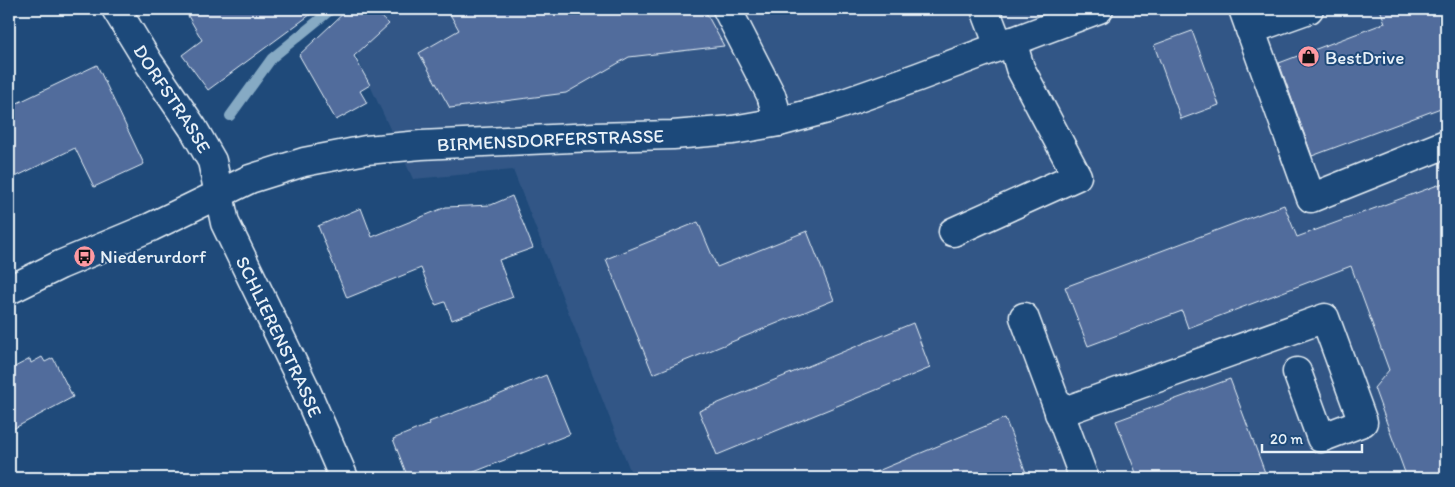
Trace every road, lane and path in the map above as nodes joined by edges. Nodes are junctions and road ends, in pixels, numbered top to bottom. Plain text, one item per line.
1 (116, 9) edge
2 (727, 9) edge
3 (985, 9) edge
4 (1100, 9) edge
5 (1309, 9) edge
6 (1246, 19) edge
7 (1005, 43) junction
8 (779, 122) junction
9 (1446, 144) edge
10 (218, 193) junction
11 (953, 232) dead end
12 (9, 290) edge
13 (1024, 317) dead end
14 (1297, 372) dead end
15 (1060, 413) junction
16 (344, 478) edge
17 (1084, 478) edge

1 - 10 main road, DORFSTRASSE
2 - 8 main road
3 - 7 main road
4 - 7 main road, BIRMENSDORFERSTRASSE
5 - 6 main road
6 - 9 main road
7 - 8 main road, BIRMENSDORFERSTRASSE
7 - 11 main road
8 - 10 main road, BIRMENSDORFERSTRASSE
10 - 12 main road, BIRMENSDORFERSTRASSE
10 - 16 main road, SCHLIERENSTRASSE
13 - 15 main road
14 - 15 main road
15 - 17 main road

